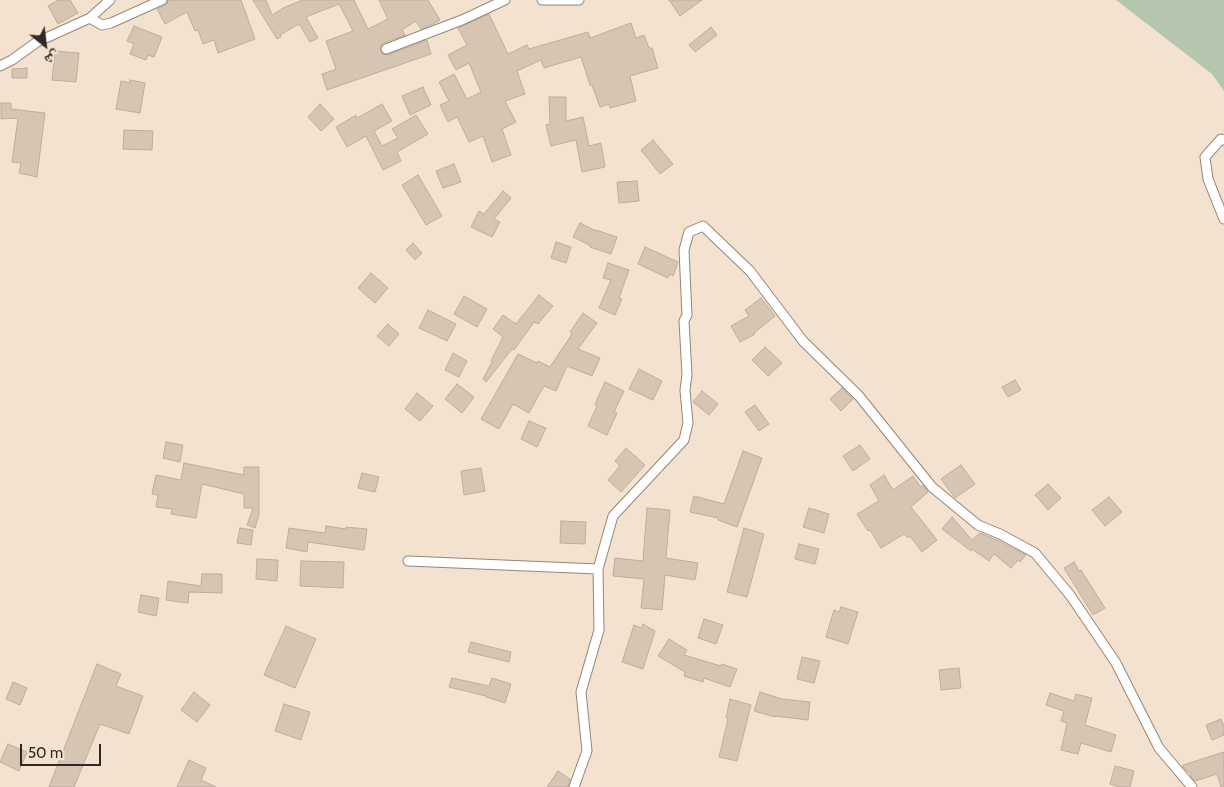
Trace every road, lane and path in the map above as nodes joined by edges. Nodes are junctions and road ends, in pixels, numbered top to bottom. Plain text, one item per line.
1 (110, 0) edge
2 (162, 0) edge
3 (505, 0) edge
4 (542, 0) edge
5 (579, 0) edge
6 (90, 18) junction
7 (386, 49) dead end
8 (0, 66) edge
9 (1224, 140) edge
10 (1224, 219) edge
11 (408, 560) dead end
12 (598, 569) junction
13 (574, 787) edge
14 (1192, 787) edge

1 - 6 street
2 - 6 street
3 - 7 street
4 - 5 street
6 - 8 street
9 - 10 street
11 - 12 street
12 - 13 street
12 - 14 street

